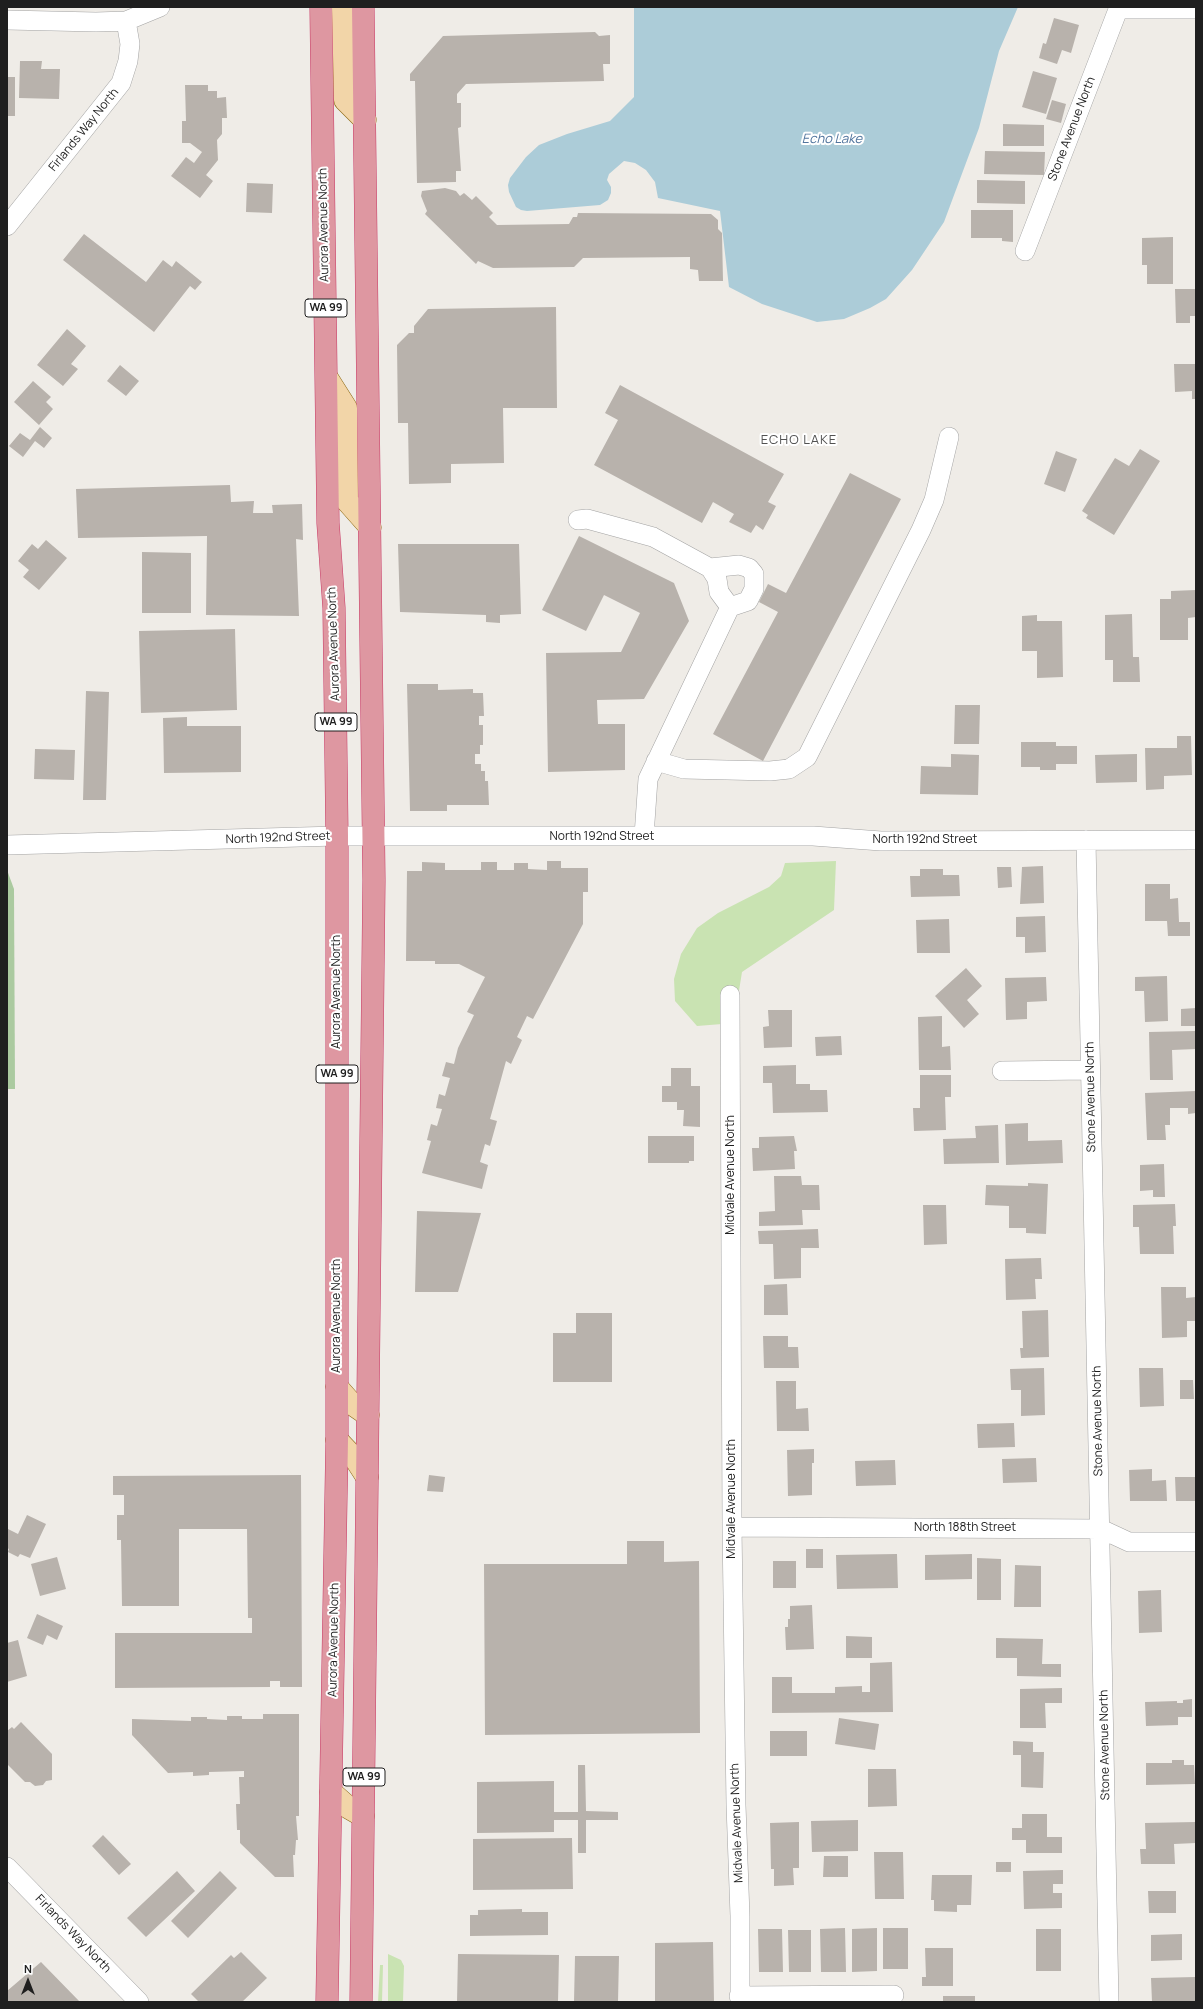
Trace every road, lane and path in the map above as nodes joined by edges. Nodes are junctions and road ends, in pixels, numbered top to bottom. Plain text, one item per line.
1 (160, 7) edge
2 (321, 7) edge
3 (343, 7) edge
4 (363, 7) edge
5 (1119, 8) edge
6 (1196, 9) edge
7 (77, 14) edge
8 (7, 20) edge
9 (126, 20) junction
10 (365, 120) junction
11 (7, 226) edge
12 (1025, 251) dead end
13 (327, 378) junction
14 (949, 437) dead end
15 (578, 520) dead end
16 (370, 527) junction
17 (710, 568) junction
18 (730, 607) junction
19 (656, 761) junction
20 (337, 836) junction
21 (374, 836) junction
22 (644, 836) junction
23 (1086, 840) junction
24 (1196, 840) edge
25 (7, 845) edge
26 (730, 995) dead end
27 (1090, 1070) junction
28 (1002, 1071) dead end
29 (337, 1387) junction
30 (368, 1415) junction
31 (337, 1440) junction
32 (367, 1477) junction
33 (732, 1527) junction
34 (1101, 1529) junction
35 (1196, 1542) edge
36 (331, 1792) junction
37 (363, 1816) junction
38 (7, 1867) edge
39 (894, 1995) dead end
40 (740, 1999) edge
41 (139, 2002) edge
42 (327, 2002) edge
43 (362, 2002) edge
44 (1109, 2002) edge

1 - 9 street
2 - 13 highway, Aurora Avenue North / WA 99
3 - 10 main road
4 - 10 highway, WA 99
5 - 6 street
5 - 12 street, Stone Avenue North
7 - 8 street
7 - 9 street
9 - 11 street, Firlands Way North
10 - 16 highway, WA 99
13 - 16 main road
13 - 20 highway, Aurora Avenue North / WA 99
14 - 19 street
15 - 17 street
16 - 21 highway, WA 99
17 - 18 street
17 - 18 street
18 - 19 street
19 - 22 street
20 - 21 street, North 192nd Street
20 - 25 street, North 192nd Street
20 - 29 highway, Aurora Avenue North / WA 99
21 - 22 street, North 192nd Street
21 - 30 highway, WA 99
22 - 23 street, North 192nd Street
23 - 24 street, North 192nd Street
23 - 27 street, Stone Avenue North
26 - 33 street, Midvale Avenue North
27 - 28 street
27 - 34 street, Stone Avenue North
29 - 30 main road
29 - 31 highway, Aurora Avenue North / WA 99
30 - 32 highway, WA 99
31 - 32 main road
31 - 36 highway, Aurora Avenue North / WA 99
32 - 37 highway, WA 99
33 - 34 street, North 188th Street
33 - 40 street, Midvale Avenue North
34 - 35 street, North 188th Street
34 - 44 street, Stone Avenue North
36 - 37 main road
36 - 42 highway, Aurora Avenue North / WA 99
37 - 43 highway, WA 99
38 - 41 street, Firlands Way North
39 - 40 street

